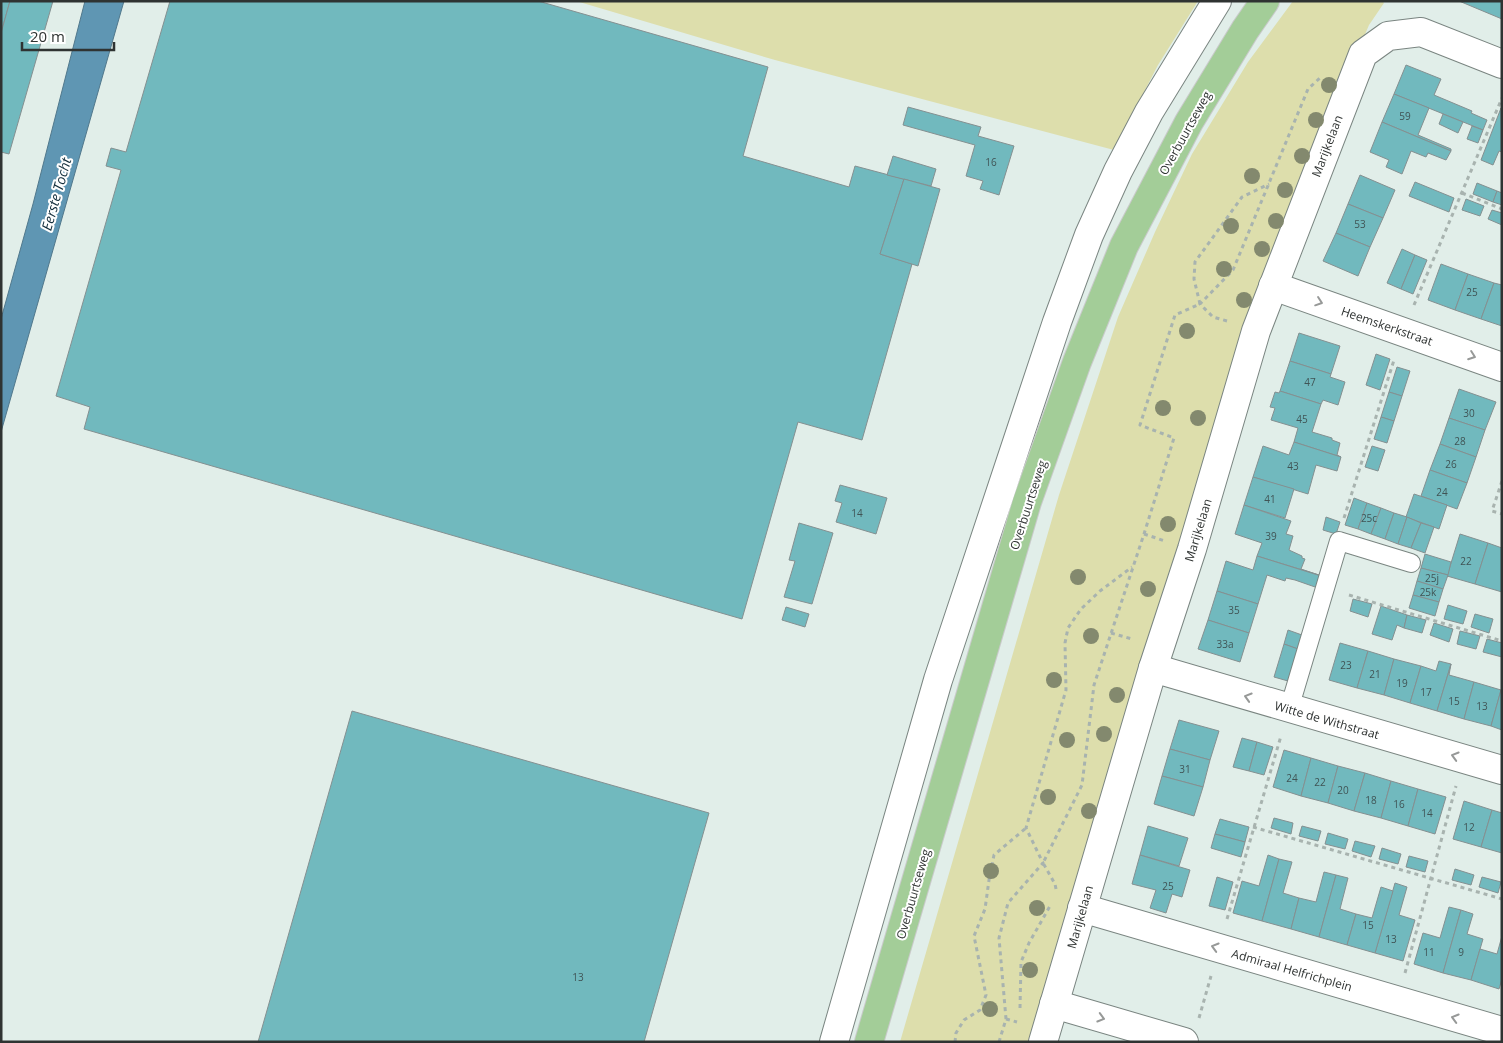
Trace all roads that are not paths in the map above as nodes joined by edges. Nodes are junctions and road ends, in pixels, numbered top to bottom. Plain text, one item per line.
1 (1217, 1) edge
2 (1265, 1) edge
3 (1502, 64) edge
4 (1273, 286) junction
5 (1502, 367) edge
6 (1411, 563) dead end
7 (1153, 668) junction
8 (1289, 709) junction
9 (1502, 770) edge
10 (1082, 908) junction
11 (1054, 1004) junction
12 (1502, 1031) edge
13 (1191, 1032) edge
14 (834, 1042) edge
15 (870, 1042) edge
16 (1043, 1042) edge

1 - 14 street
2 - 15 main road, Overbuurtseweg
3 - 4 street, Marijkelaan
4 -> 5 street, Heemskerkstraat
4 - 7 street, Marijkelaan
6 - 8 lane
8 -> 7 street, Witte de Withstraat
7 - 10 street, Marijkelaan
9 -> 8 street, Witte de Withstraat
10 - 11 street, Marijkelaan
12 -> 10 street, Admiraal Helfrichplein
11 -> 13 street
11 - 16 street, Marijkelaan

